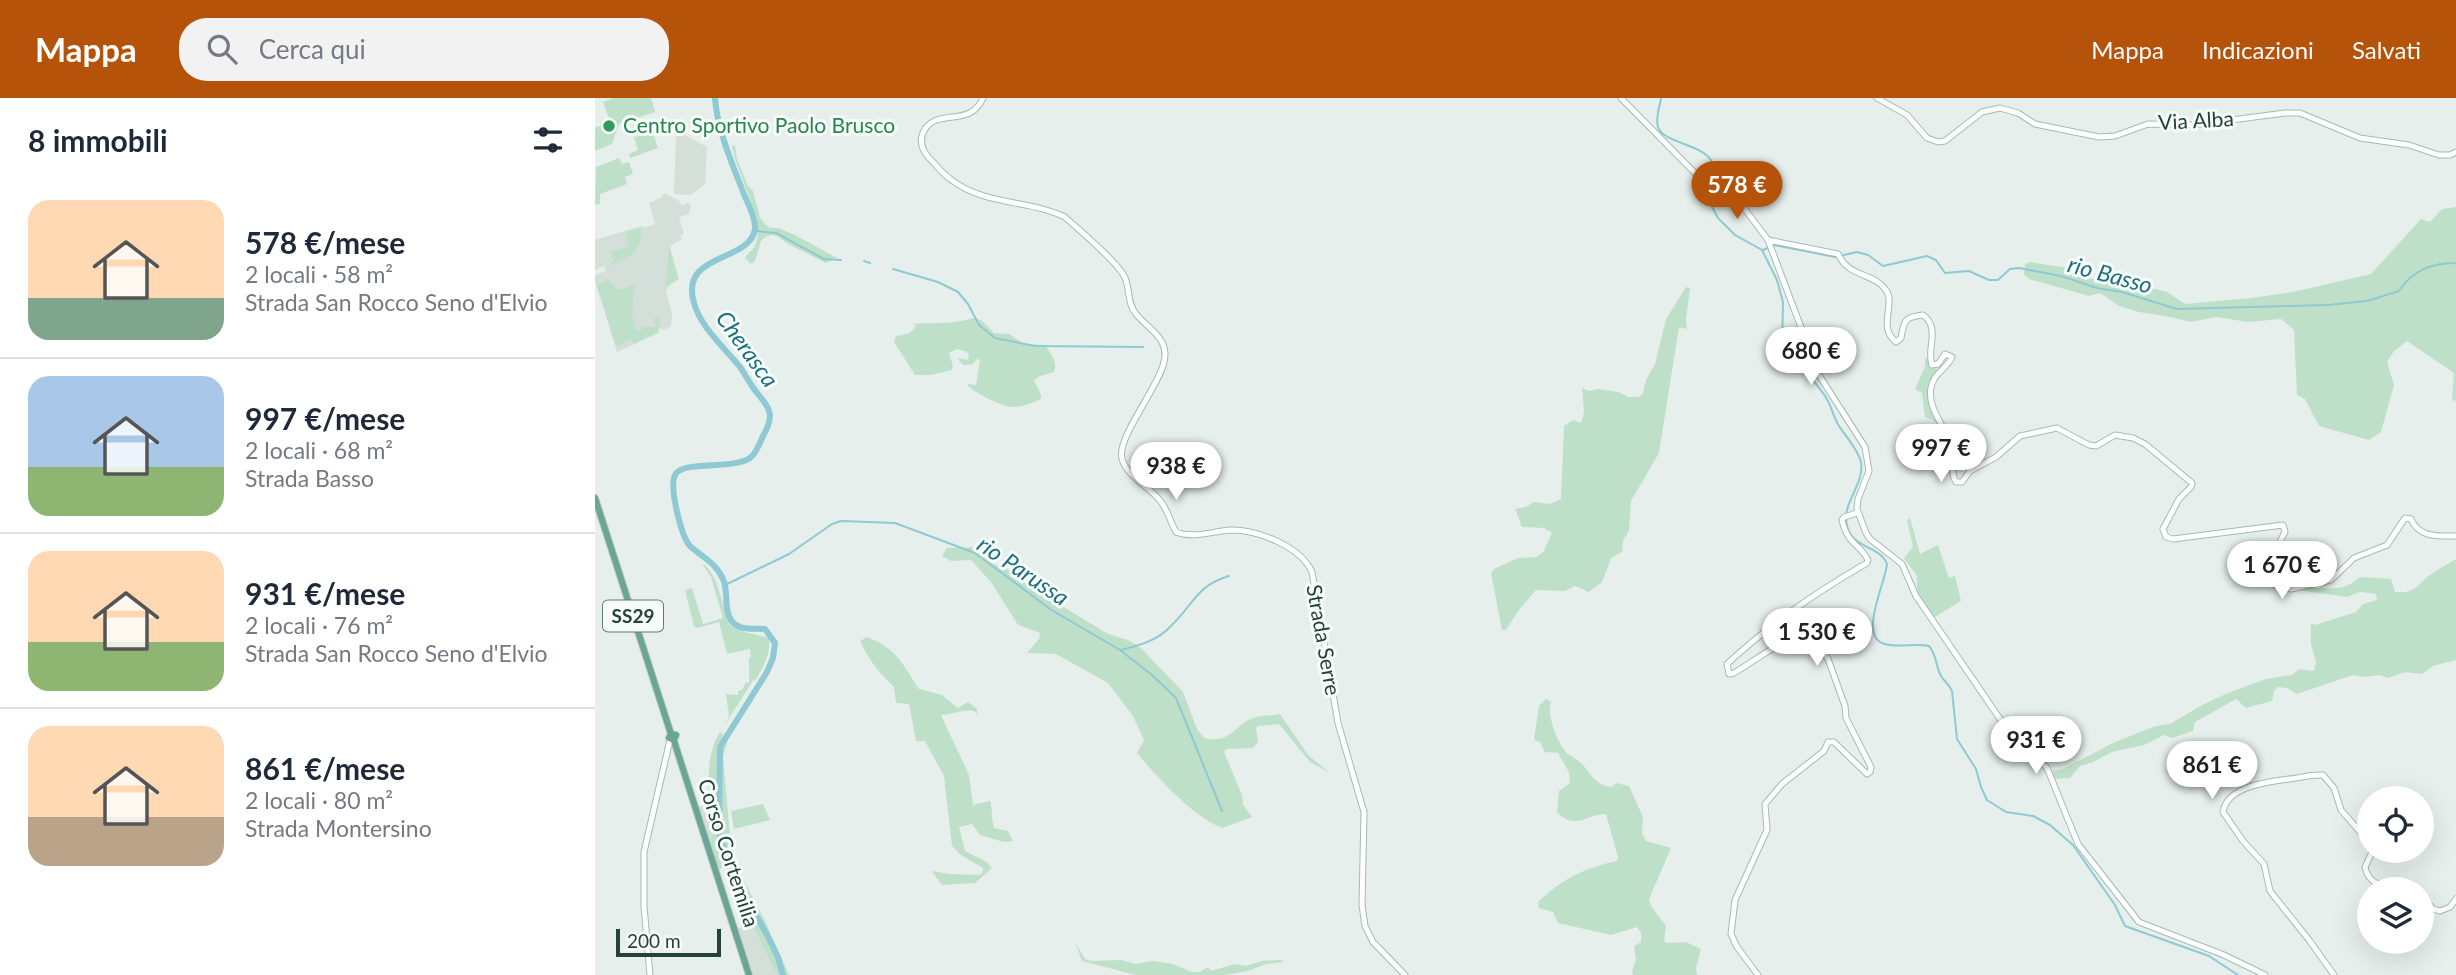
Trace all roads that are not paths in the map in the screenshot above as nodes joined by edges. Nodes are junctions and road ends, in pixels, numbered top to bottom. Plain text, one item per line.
1 (983, 98) edge
2 (1621, 98) edge
3 (1877, 98) edge
4 (2456, 152) edge
5 (1770, 244) junction
6 (595, 498) edge
7 (1851, 515) junction
8 (2456, 536) edge
9 (671, 738) junction
10 (2357, 828) edge
11 (2456, 899) edge
12 (2434, 909) edge
13 (1405, 974) edge
14 (650, 975) edge
15 (749, 975) edge
16 (1758, 975) edge
17 (2265, 975) edge
18 (2334, 975) edge

1 - 13 street, Strada Serre
2 - 5 street
3 - 4 street, Via Alba
5 - 7 street
5 - 8 street
6 - 9 main road, Corso Cortemilia / SS29
7 - 16 street
7 - 17 street
9 - 14 street
9 - 15 main road, Corso Cortemilia / SS29
10 - 18 street
11 - 12 street

